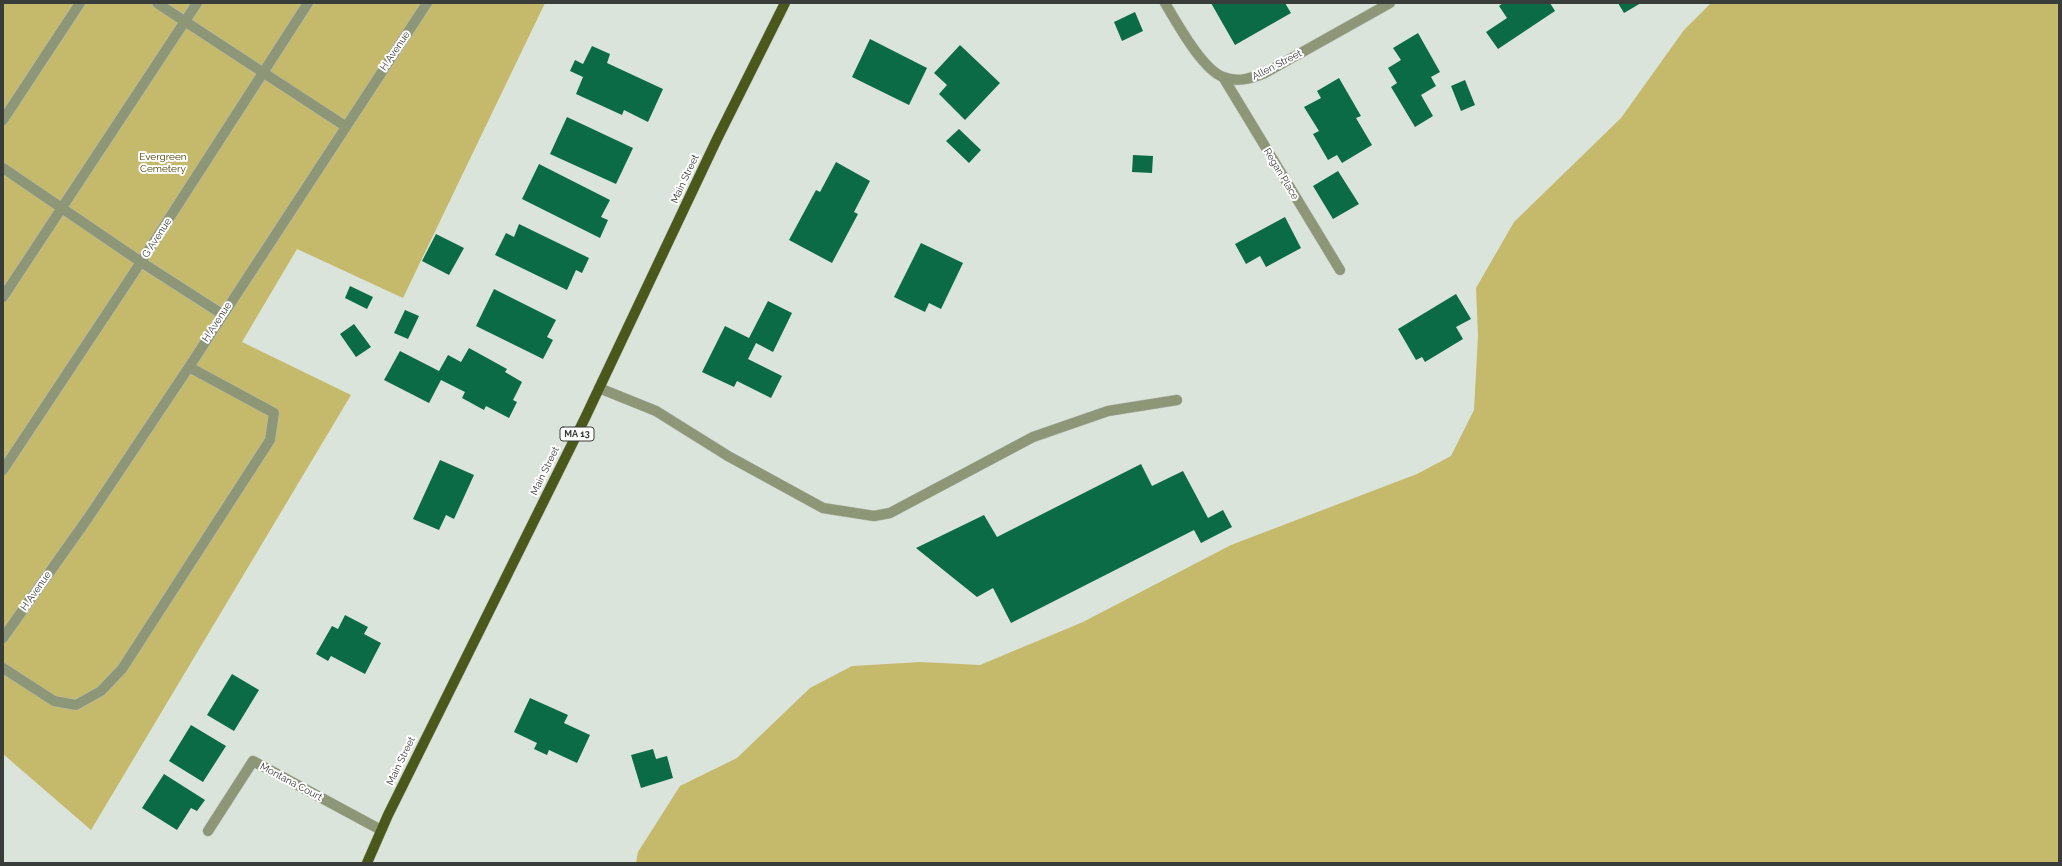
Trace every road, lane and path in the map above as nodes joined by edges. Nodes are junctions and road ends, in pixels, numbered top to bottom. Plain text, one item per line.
1 (80, 3) edge
2 (157, 3) edge
3 (197, 3) edge
4 (308, 3) edge
5 (427, 3) edge
6 (785, 3) edge
7 (1165, 3) edge
8 (1390, 3) edge
9 (185, 21) junction
10 (263, 72) junction
11 (1223, 77) junction
12 (3, 120) edge
13 (345, 126) junction
14 (3, 168) edge
15 (62, 207) junction
16 (141, 262) junction
17 (1340, 270) dead end
18 (3, 297) edge
19 (222, 314) junction
20 (189, 367) junction
21 (599, 388) junction
22 (1177, 400) dead end
23 (3, 470) edge
24 (3, 638) edge
25 (3, 668) edge
26 (381, 830) junction
27 (208, 832) dead end
28 (367, 863) edge

1 - 12 street
2 - 9 street
3 - 9 street
4 - 10 street, G Avenue
5 - 13 street, H Avenue
6 - 21 main road, Main Street / MA 13
7 - 11 street
8 - 11 street, Allen Street
9 - 10 street
9 - 15 street
10 - 13 street
10 - 16 street, G Avenue
11 - 17 street, Regan Place
13 - 19 street, H Avenue
14 - 15 street
15 - 16 street
15 - 18 street
16 - 19 street
16 - 23 street, G Avenue
19 - 20 street, H Avenue
20 - 24 street, H Avenue
20 - 25 street
21 - 22 street
21 - 26 main road, Main Street / MA 13
26 - 27 street, Montana Court
26 - 28 main road, Main Street / MA 13

